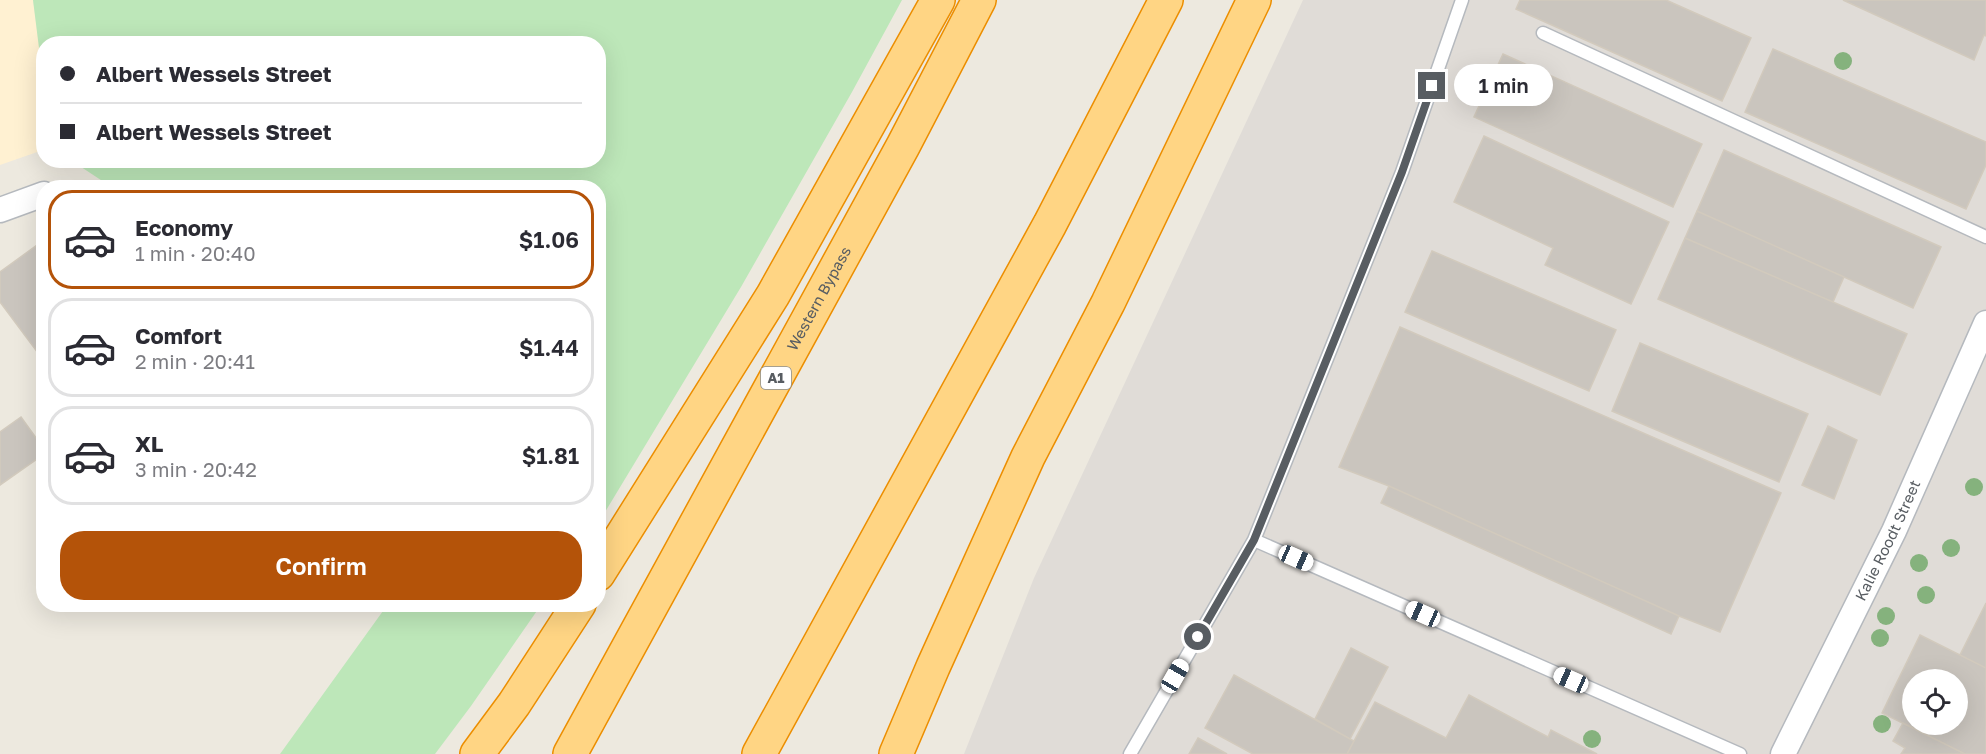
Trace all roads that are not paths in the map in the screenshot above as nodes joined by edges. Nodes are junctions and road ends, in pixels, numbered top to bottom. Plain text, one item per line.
1 (938, 0) edge
2 (979, 0) edge
3 (1166, 0) edge
4 (1254, 0) edge
5 (1462, 0) edge
6 (1544, 33) dead end
7 (36, 197) edge
8 (0, 210) edge
9 (1986, 237) edge
10 (1986, 323) edge
11 (1254, 540) junction
12 (606, 561) edge
13 (574, 612) edge
14 (477, 754) edge
15 (570, 754) edge
16 (759, 754) edge
17 (896, 754) edge
18 (1130, 754) edge
19 (1740, 754) edge
20 (1783, 754) edge

1 - 12 highway
2 - 15 highway, Western Bypass / A1
3 - 16 highway
4 - 17 highway
5 - 11 lane
6 - 9 lane
7 - 8 street
10 - 20 street, Kalie Roodt Street
11 - 18 lane
11 - 19 lane
13 - 14 highway

